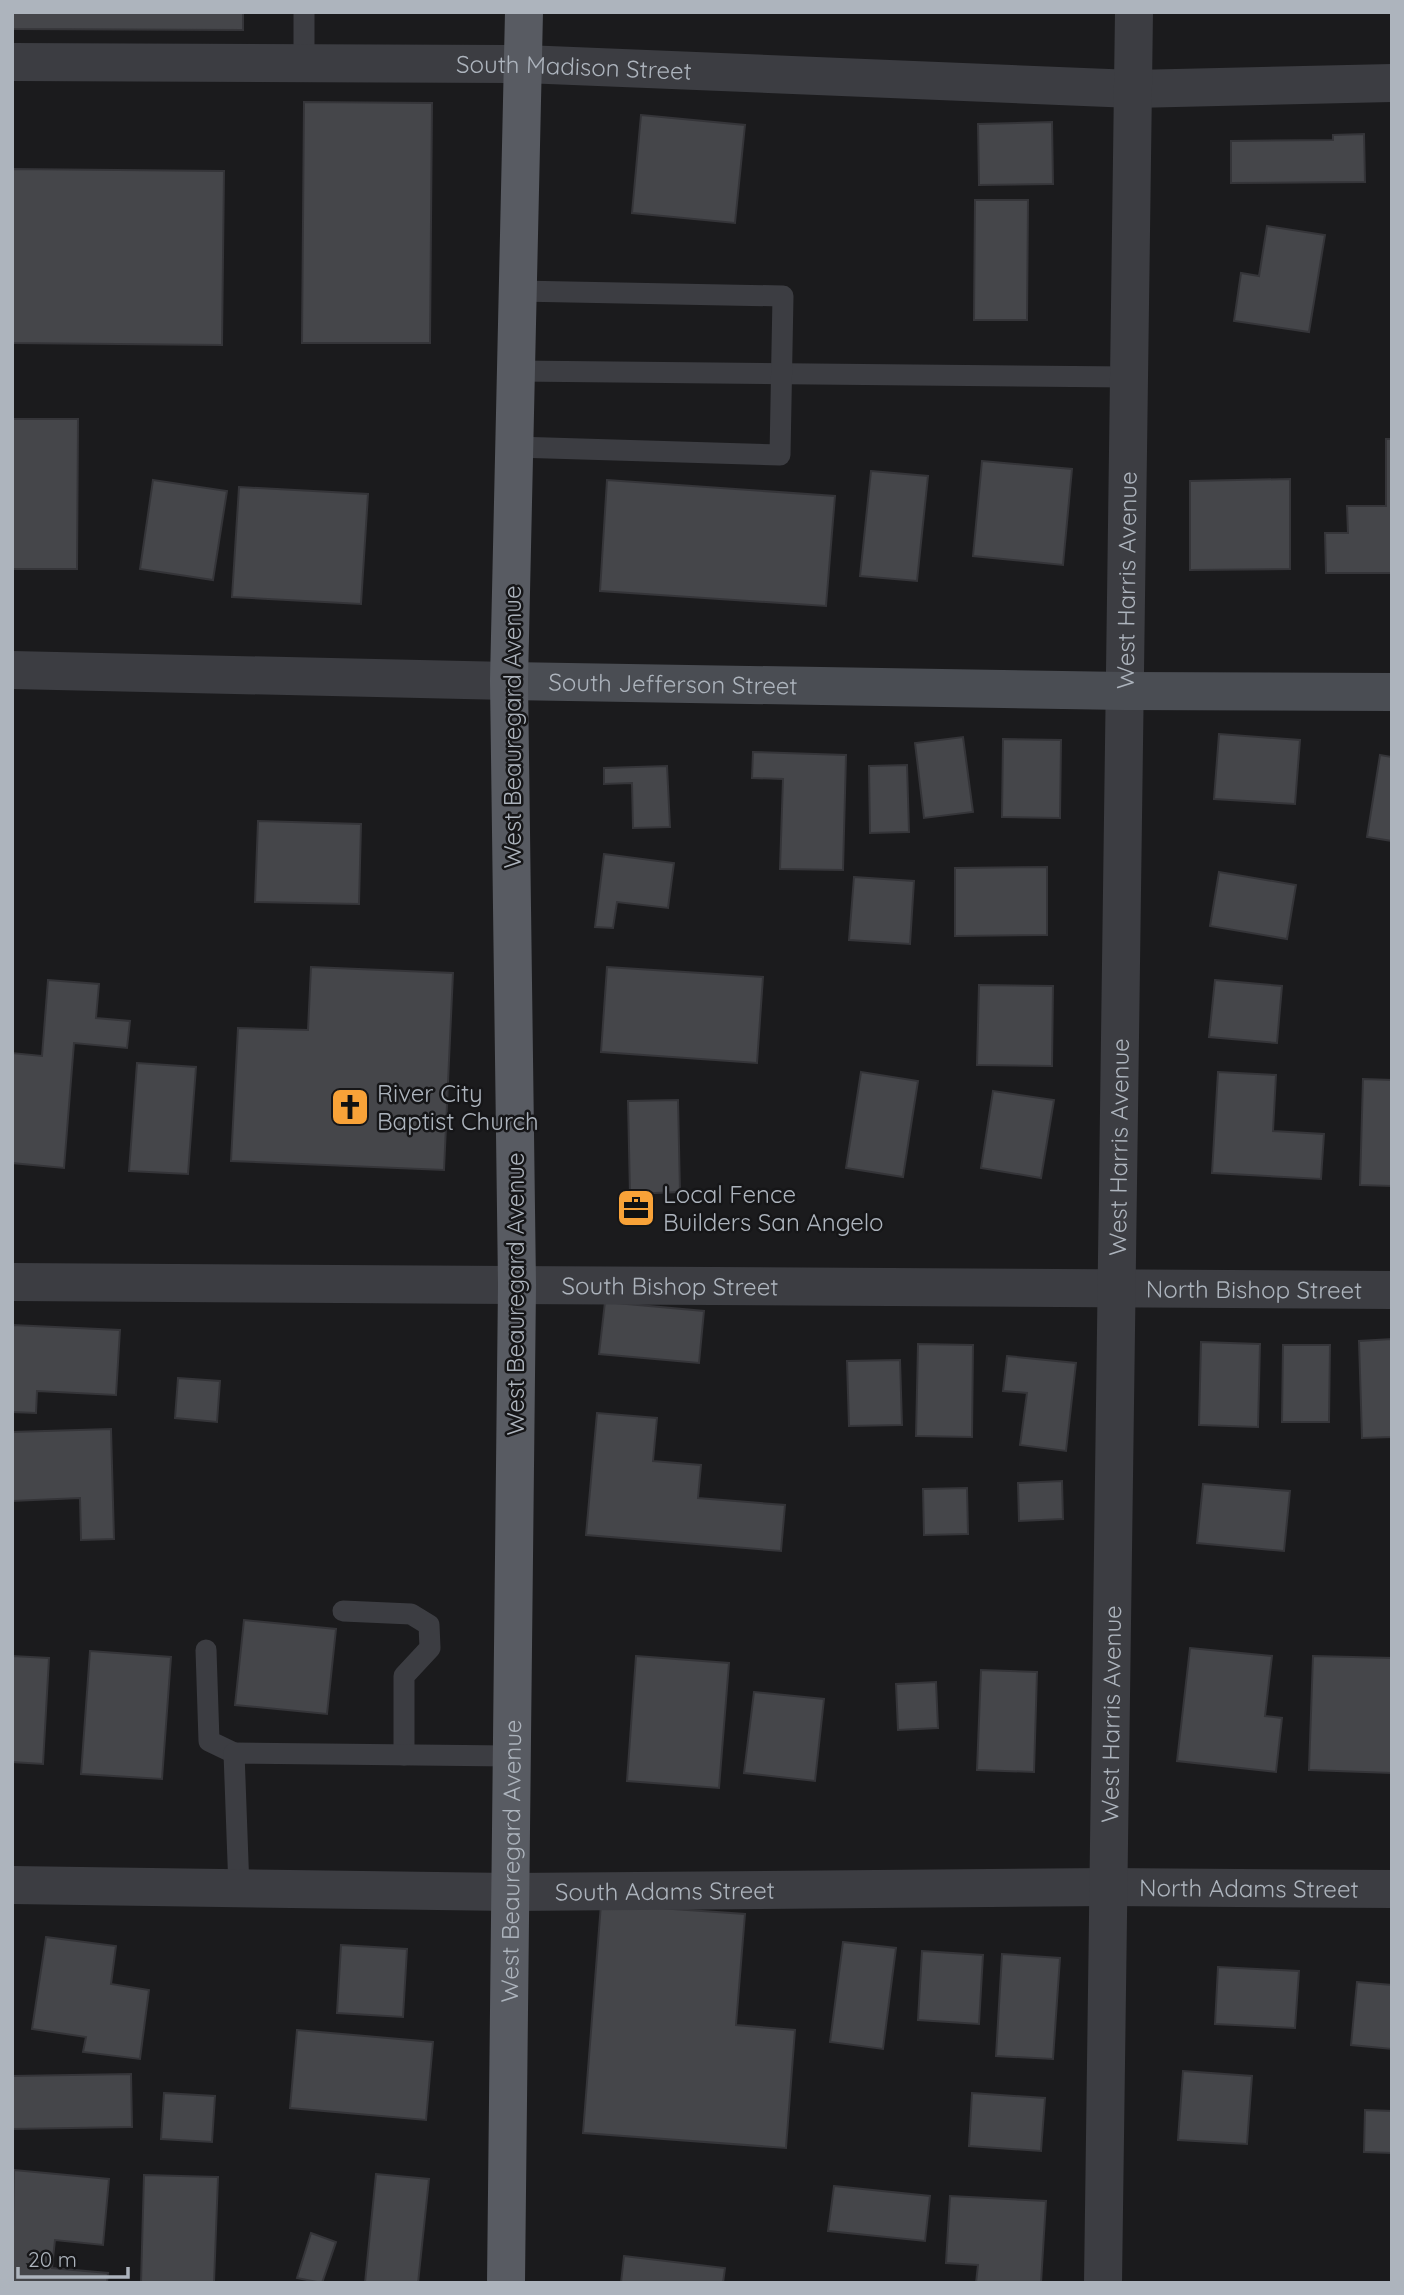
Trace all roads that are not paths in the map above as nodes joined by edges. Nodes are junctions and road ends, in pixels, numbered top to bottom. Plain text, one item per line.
1 (304, 12) edge
2 (524, 12) edge
3 (1134, 12) edge
4 (12, 62) edge
5 (304, 63) junction
6 (524, 64) junction
7 (1392, 83) edge
8 (1133, 89) junction
9 (518, 291) junction
10 (516, 371) junction
11 (782, 374) junction
12 (1129, 377) junction
13 (515, 447) junction
14 (12, 670) edge
15 (509, 681) junction
16 (1125, 691) junction
17 (1392, 692) edge
18 (12, 1282) edge
19 (517, 1285) junction
20 (1117, 1288) junction
21 (1392, 1290) edge
22 (343, 1611) dead end
23 (206, 1650) dead end
24 (234, 1753) junction
25 (404, 1755) junction
26 (511, 1756) junction
27 (12, 1885) edge
28 (1108, 1887) junction
29 (239, 1889) junction
30 (1392, 1889) edge
31 (510, 1892) junction
32 (506, 2283) edge
33 (1103, 2283) edge

1 - 5 lane
2 - 6 main road, West Beauregard Avenue
3 - 8 street, West Harris Avenue
4 - 5 street, South Madison Street
5 - 6 street, South Madison Street
6 - 8 street, South Madison Street
6 - 9 main road, West Beauregard Avenue
7 - 8 street, South Madison Street
8 - 12 street, West Harris Avenue
9 - 10 main road, West Beauregard Avenue
9 - 11 lane
10 - 11 lane
10 - 13 main road, West Beauregard Avenue
11 - 12 lane
11 - 13 lane
12 - 16 street, West Harris Avenue
13 - 15 main road, West Beauregard Avenue
14 - 15 street, South Jefferson Street
15 - 16 street, South Jefferson Street
15 - 19 main road, West Beauregard Avenue
16 - 17 street, South Jefferson Street
16 - 20 street, West Harris Avenue
18 - 19 street, South Bishop Street
19 - 20 street, South Bishop Street
19 - 26 main road, West Beauregard Avenue
20 - 21 street, North Bishop Street
20 - 28 street, West Harris Avenue
22 - 25 lane
23 - 24 lane
24 - 25 lane
24 - 29 lane
25 - 26 lane
26 - 31 main road, West Beauregard Avenue
27 - 29 street, South Adams Street
28 - 30 street, North Adams Street
28 - 31 street, South Adams Street
28 - 33 street, West Harris Avenue
29 - 31 street, South Adams Street
31 - 32 main road, West Beauregard Avenue

